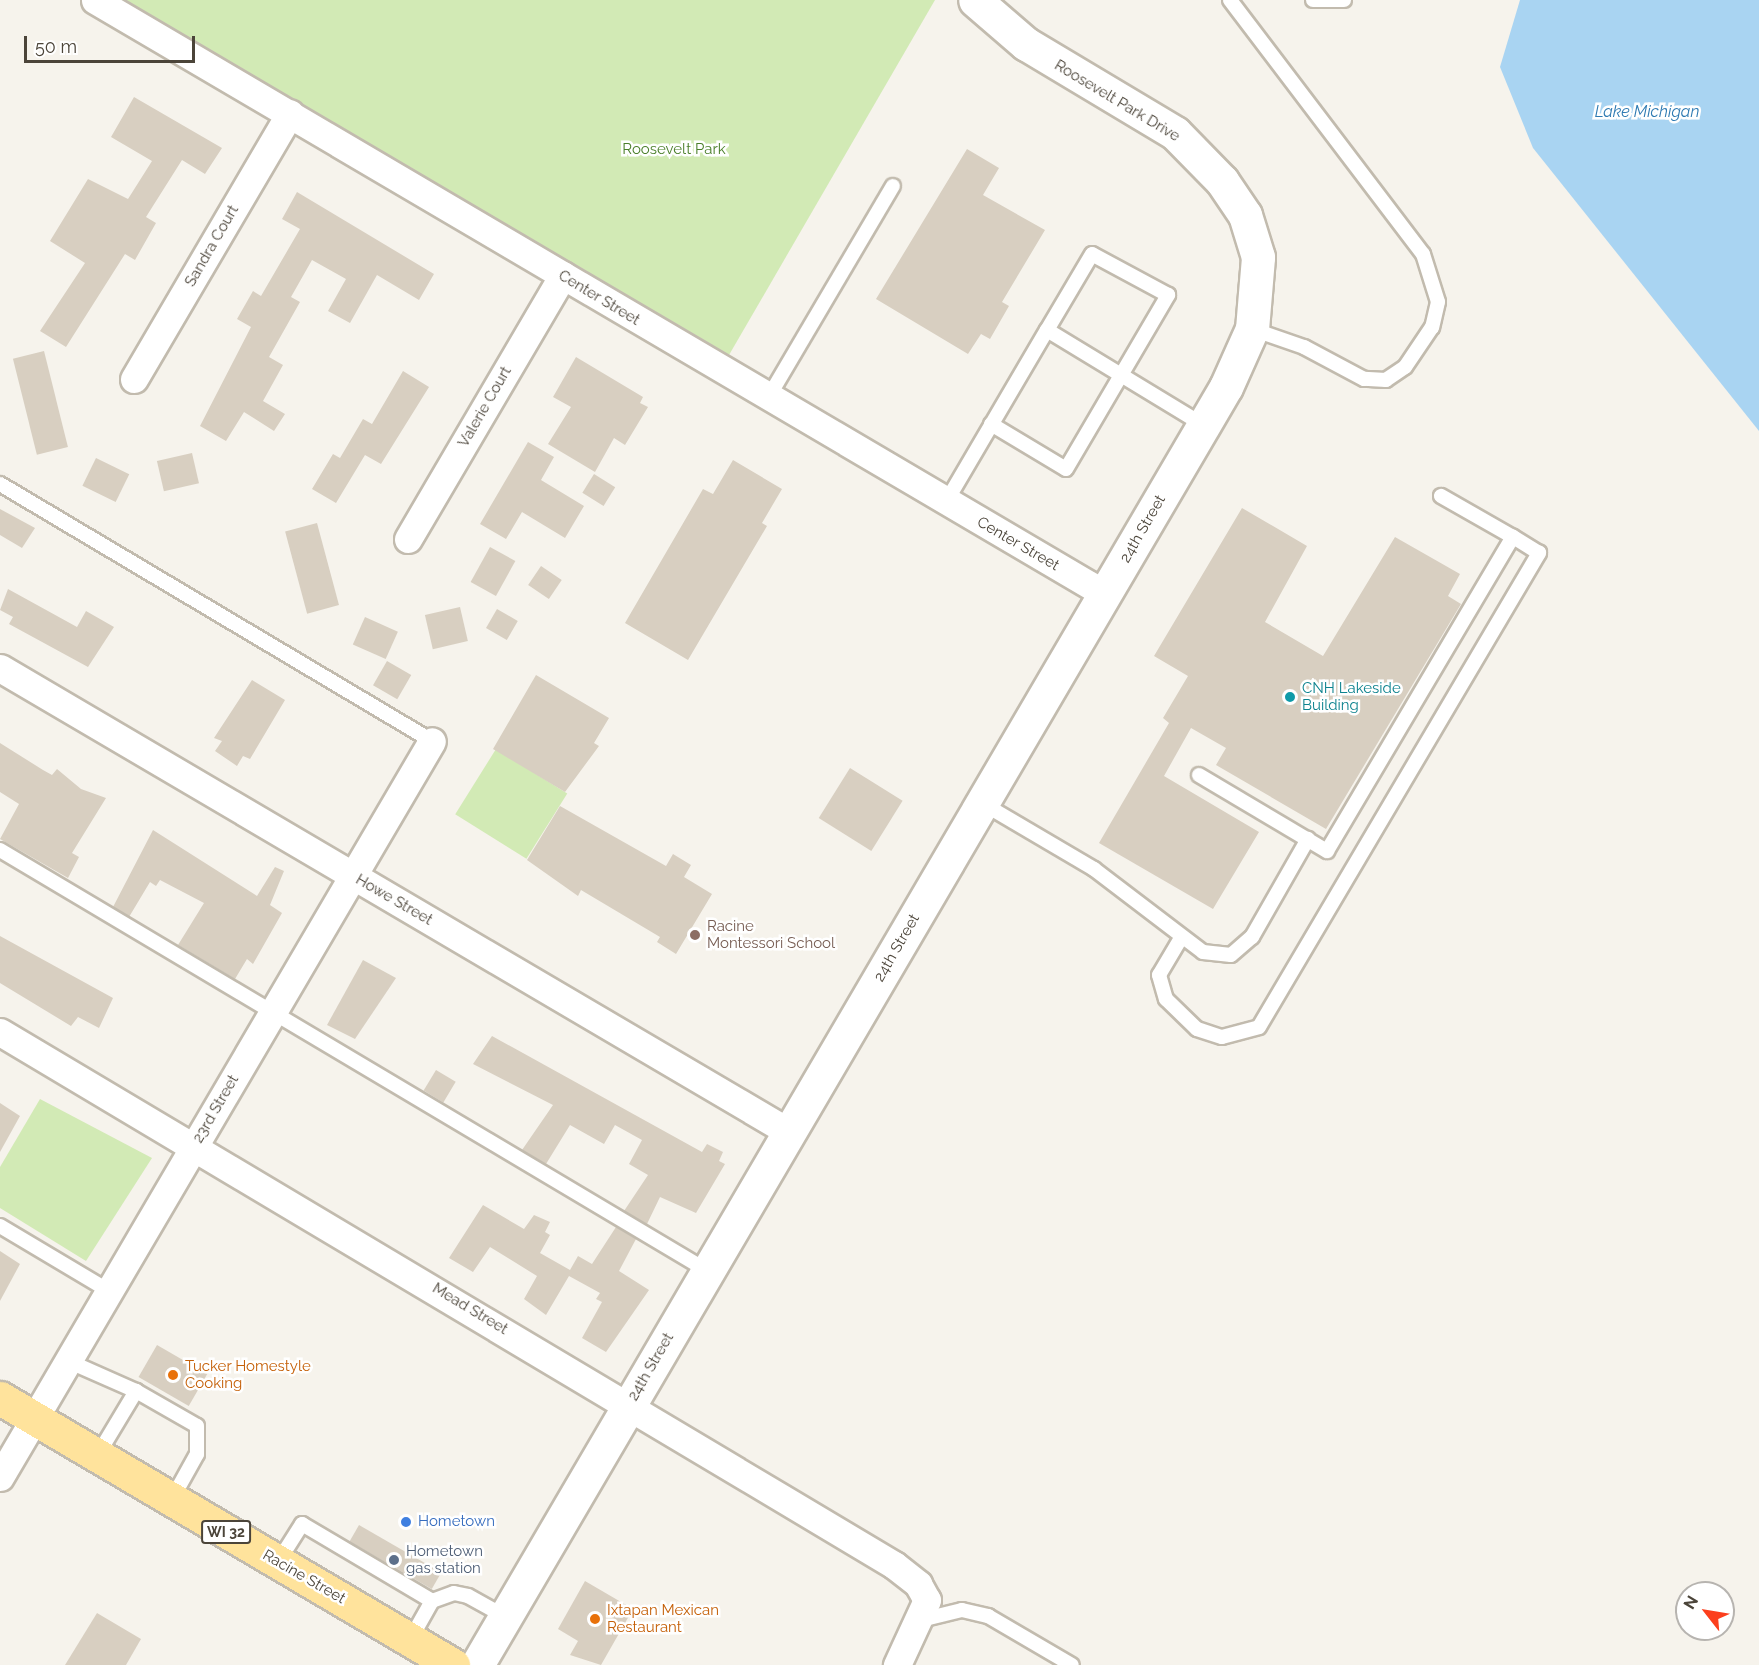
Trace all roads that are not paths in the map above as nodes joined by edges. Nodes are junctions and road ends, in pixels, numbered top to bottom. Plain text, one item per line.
1 (95, 0) edge
2 (975, 0) edge
3 (1230, 0) edge
4 (1313, 0) edge
5 (1344, 0) edge
6 (290, 113) junction
7 (893, 186) dead end
8 (1245, 215) joint
9 (563, 275) junction
10 (1252, 329) junction
11 (1047, 330) junction
12 (1122, 376) junction
13 (134, 379) dead end
14 (768, 399) junction
15 (991, 424) junction
16 (1203, 425) junction
17 (0, 484) edge
18 (1441, 496) dead end
19 (946, 502) junction
20 (1513, 537) junction
21 (408, 539) dead end
22 (1105, 594) junction
23 (0, 668) edge
24 (432, 741) joint
25 (1199, 775) dead end
26 (982, 803) junction
27 (1308, 839) junction
28 (0, 850) edge
29 (353, 876) junction
30 (1181, 938) junction
31 (273, 1012) junction
32 (0, 1032) edge
33 (789, 1132) junction
34 (194, 1147) junction
35 (0, 1226) edge
36 (708, 1271) junction
37 (109, 1291) junction
38 (68, 1361) junction
39 (136, 1391) junction
40 (0, 1398) edge
41 (630, 1403) junction
42 (34, 1419) junction
43 (97, 1455) junction
44 (0, 1477) edge
45 (172, 1499) junction
46 (278, 1562) junction
47 (432, 1601) junction
48 (924, 1610) junction
49 (506, 1617) junction
50 (410, 1640) junction
51 (453, 1665) edge
52 (477, 1665) edge
53 (897, 1665) edge
54 (1072, 1665) edge

1 - 6 street, Center Street
2 - 8 street, Roosevelt Park Drive
3 - 10 lane
4 - 5 lane
6 - 9 street, Center Street
6 - 13 street, Sandra Court
7 - 14 lane
8 - 10 street, 24th Street
9 - 14 street, Center Street
9 - 21 street, Valerie Court
10 - 16 street, 24th Street
11 - 12 lane
11 - 12 lane
11 - 15 lane
12 - 15 lane
12 - 16 lane
14 - 19 street, Center Street
15 - 19 lane
16 - 22 street, 24th Street
17 - 24 lane
18 - 20 lane
19 - 22 street, Center Street
20 - 27 lane
20 - 30 lane
22 - 26 street, 24th Street
23 - 29 street, Howe Street
24 - 29 street, 23rd Street
25 - 27 lane
26 - 30 lane
26 - 33 street, 24th Street
27 - 30 lane
28 - 31 lane
29 - 31 street, 23rd Street
29 - 33 street, Howe Street
31 - 34 street, 23rd Street
31 - 36 lane
32 - 34 street, Mead Street
33 - 36 street, 24th Street
34 - 37 street, 23rd Street
34 - 41 street, Mead Street
35 - 37 lane
36 - 41 street, 24th Street
37 - 38 street, 23rd Street
38 - 39 lane
38 - 42 street, 23rd Street
39 - 43 lane
39 - 45 lane
40 - 42 main road, Racine Street / WI 32
41 - 48 street, Mead Street
41 - 49 street, 24th Street
42 - 43 main road, Racine Street / WI 32
42 - 44 street, 23rd Street
43 - 45 main road, Racine Street / WI 32
45 - 46 main road, Racine Street / WI 32
46 - 47 lane
46 - 50 main road, Racine Street / WI 32
47 - 49 lane
47 - 50 lane
48 - 53 street
48 - 54 lane
49 - 52 street, 24th Street
50 - 51 main road, Racine Street / WI 32

